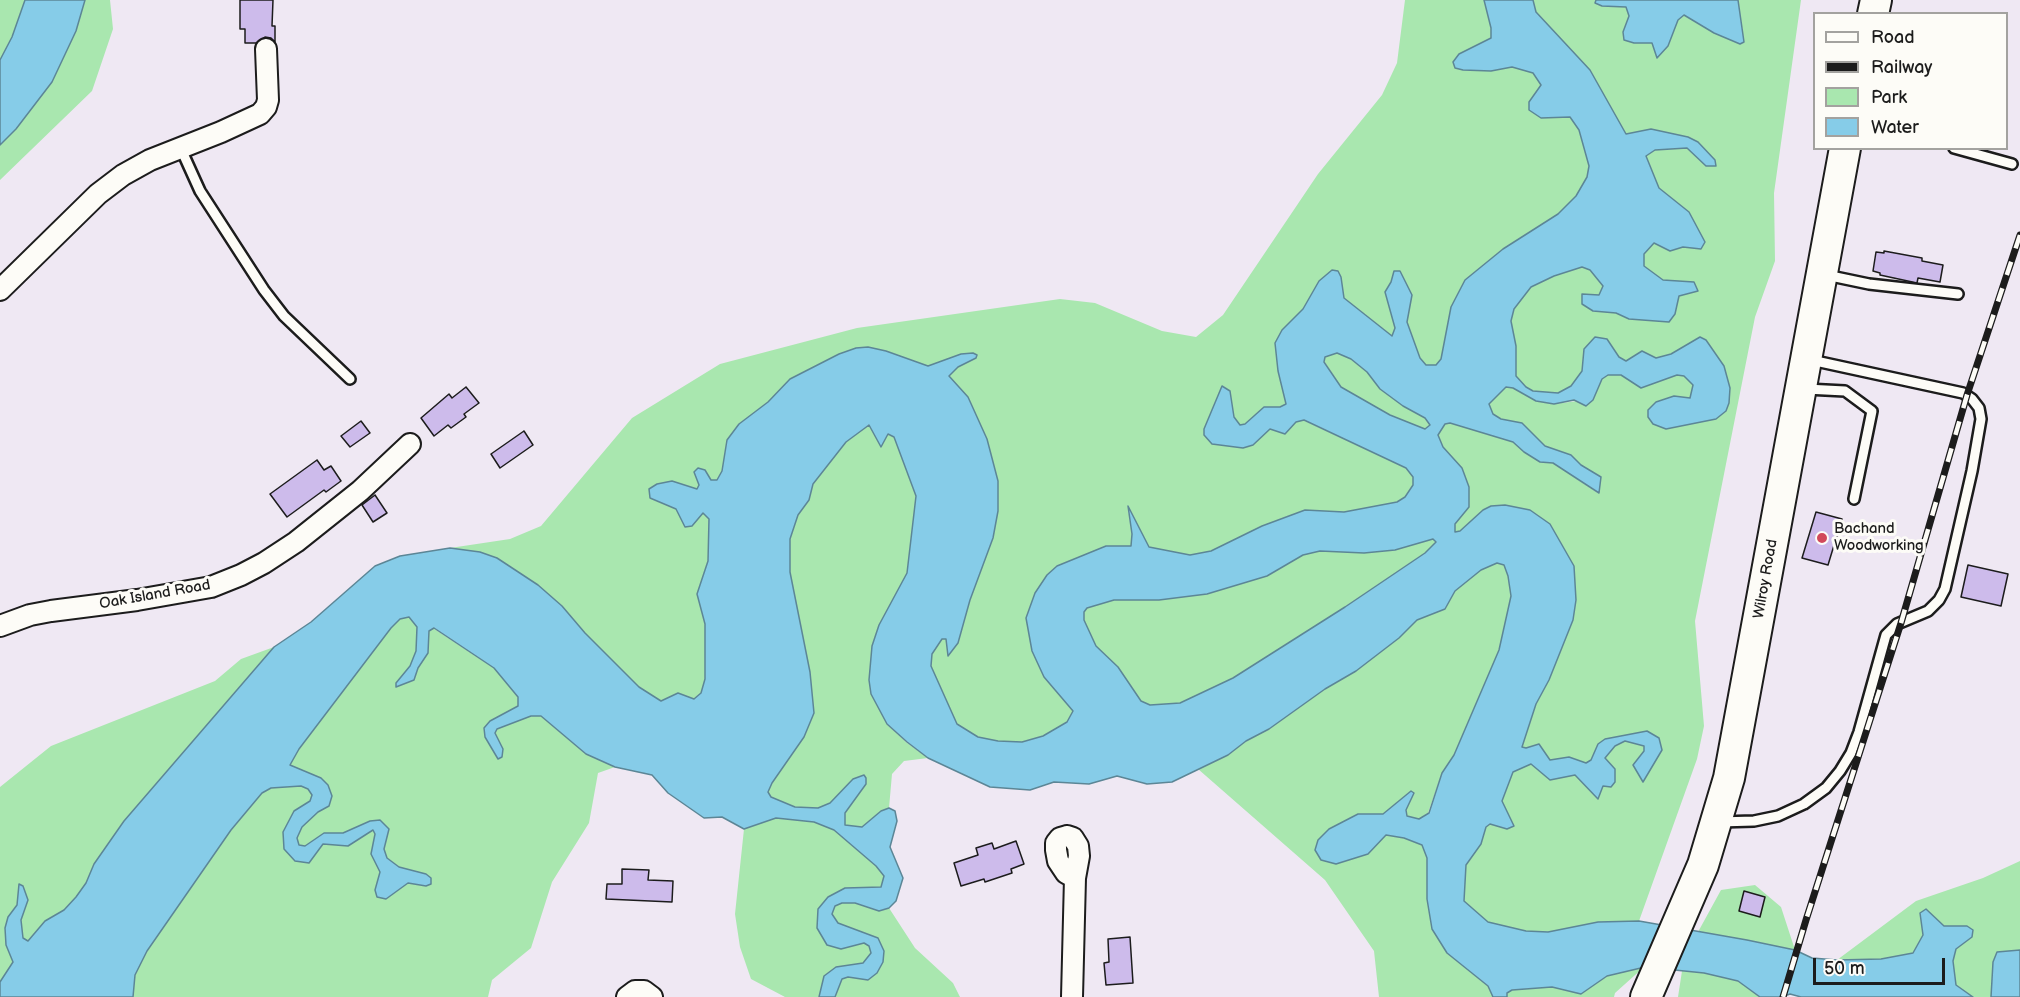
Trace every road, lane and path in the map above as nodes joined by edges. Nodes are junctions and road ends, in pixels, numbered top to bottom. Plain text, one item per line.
1 (266, 49) dead end
2 (181, 149) junction
3 (1845, 150) edge
4 (1961, 150) edge
5 (2012, 164) dead end
6 (1821, 274) junction
7 (0, 290) edge
8 (1958, 294) dead end
9 (1805, 359) junction
10 (350, 379) dead end
11 (1800, 388) junction
12 (410, 444) dead end
13 (1854, 500) dead end
14 (0, 626) edge
15 (1717, 822) junction
16 (1075, 878) dead end
17 (1649, 992) edge
18 (627, 997) edge
19 (652, 997) edge
20 (1071, 997) edge

1 - 2 street
2 - 7 street
2 - 10 lane
3 - 6 main road, Wilroy Road
4 - 5 lane
6 - 8 lane
6 - 9 main road, Wilroy Road
9 - 11 main road, Wilroy Road
9 - 15 lane
11 - 13 lane
11 - 15 main road, Wilroy Road
12 - 14 street, Oak Island Road
15 - 17 main road, Wilroy Road
16 - 20 street
18 - 19 street

